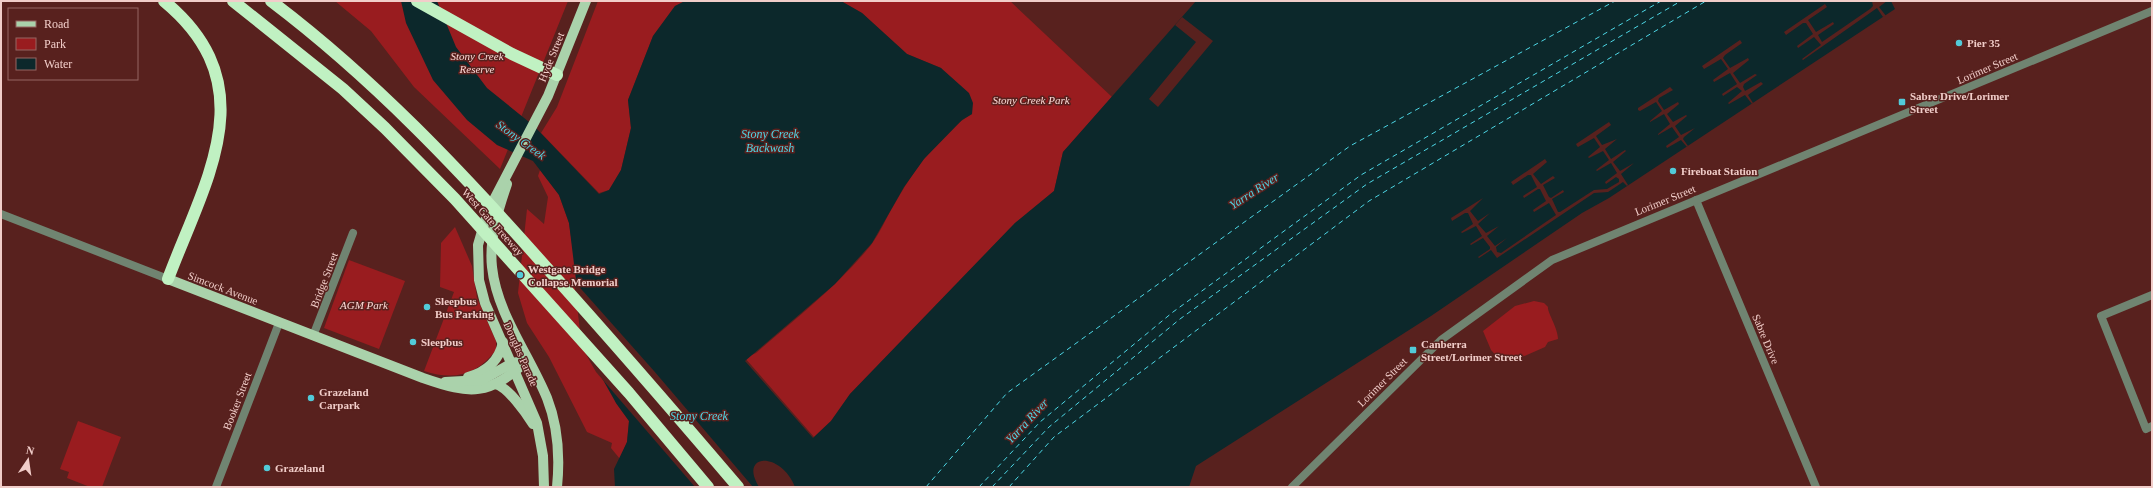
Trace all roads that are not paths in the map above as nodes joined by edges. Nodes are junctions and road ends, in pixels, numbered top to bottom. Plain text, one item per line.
1 (164, 1) edge
2 (233, 1) edge
3 (270, 1) edge
4 (416, 1) edge
5 (586, 1) edge
6 (2152, 11) edge
7 (557, 75) junction
8 (535, 121) joint
9 (513, 166) junction
10 (1696, 200) junction
11 (1, 214) edge
12 (353, 233) dead end
13 (168, 279) junction
14 (2152, 295) edge
15 (279, 323) junction
16 (313, 336) junction
17 (503, 342) junction
18 (528, 360) junction
19 (514, 367) junction
20 (440, 382) junction
21 (495, 384) junction
22 (2152, 426) edge
23 (541, 445) junction
24 (216, 487) edge
25 (544, 487) edge
26 (557, 487) edge
27 (708, 487) edge
28 (738, 487) edge
29 (1292, 487) edge
30 (1816, 487) edge

1 - 13 highway
2 - 27 highway, West Gate Freeway, bridge
3 - 28 highway, West Gate Freeway, bridge
4 - 7 highway
5 - 7 main road, Hyde Street
6 - 10 street, Lorimer Street
7 - 8 main road, Hyde Street
8 - 9 main road, Douglas Parade
9 - 17 main road, Douglas Parade
9 - 18 main road, Douglas Parade
10 - 29 street, Lorimer Street
10 - 30 street, Sabre Drive
11 - 13 street, Simcock Avenue
12 - 16 street, Bridge Street
13 - 15 main road, Simcock Avenue
14 - 22 street
15 - 16 main road, Simcock Avenue
15 - 24 street, Booker Street
16 - 20 main road, Simcock Avenue
17 - 19 main road, Douglas Parade
17 - 20 main road
18 - 19 main road
18 - 26 main road, Douglas Parade
19 - 20 main road, Simcock Avenue
19 - 21 main road, Simcock Avenue
19 - 23 main road, Douglas Parade
20 - 21 main road, Simcock Avenue
21 - 23 main road
23 - 25 main road, Douglas Parade

